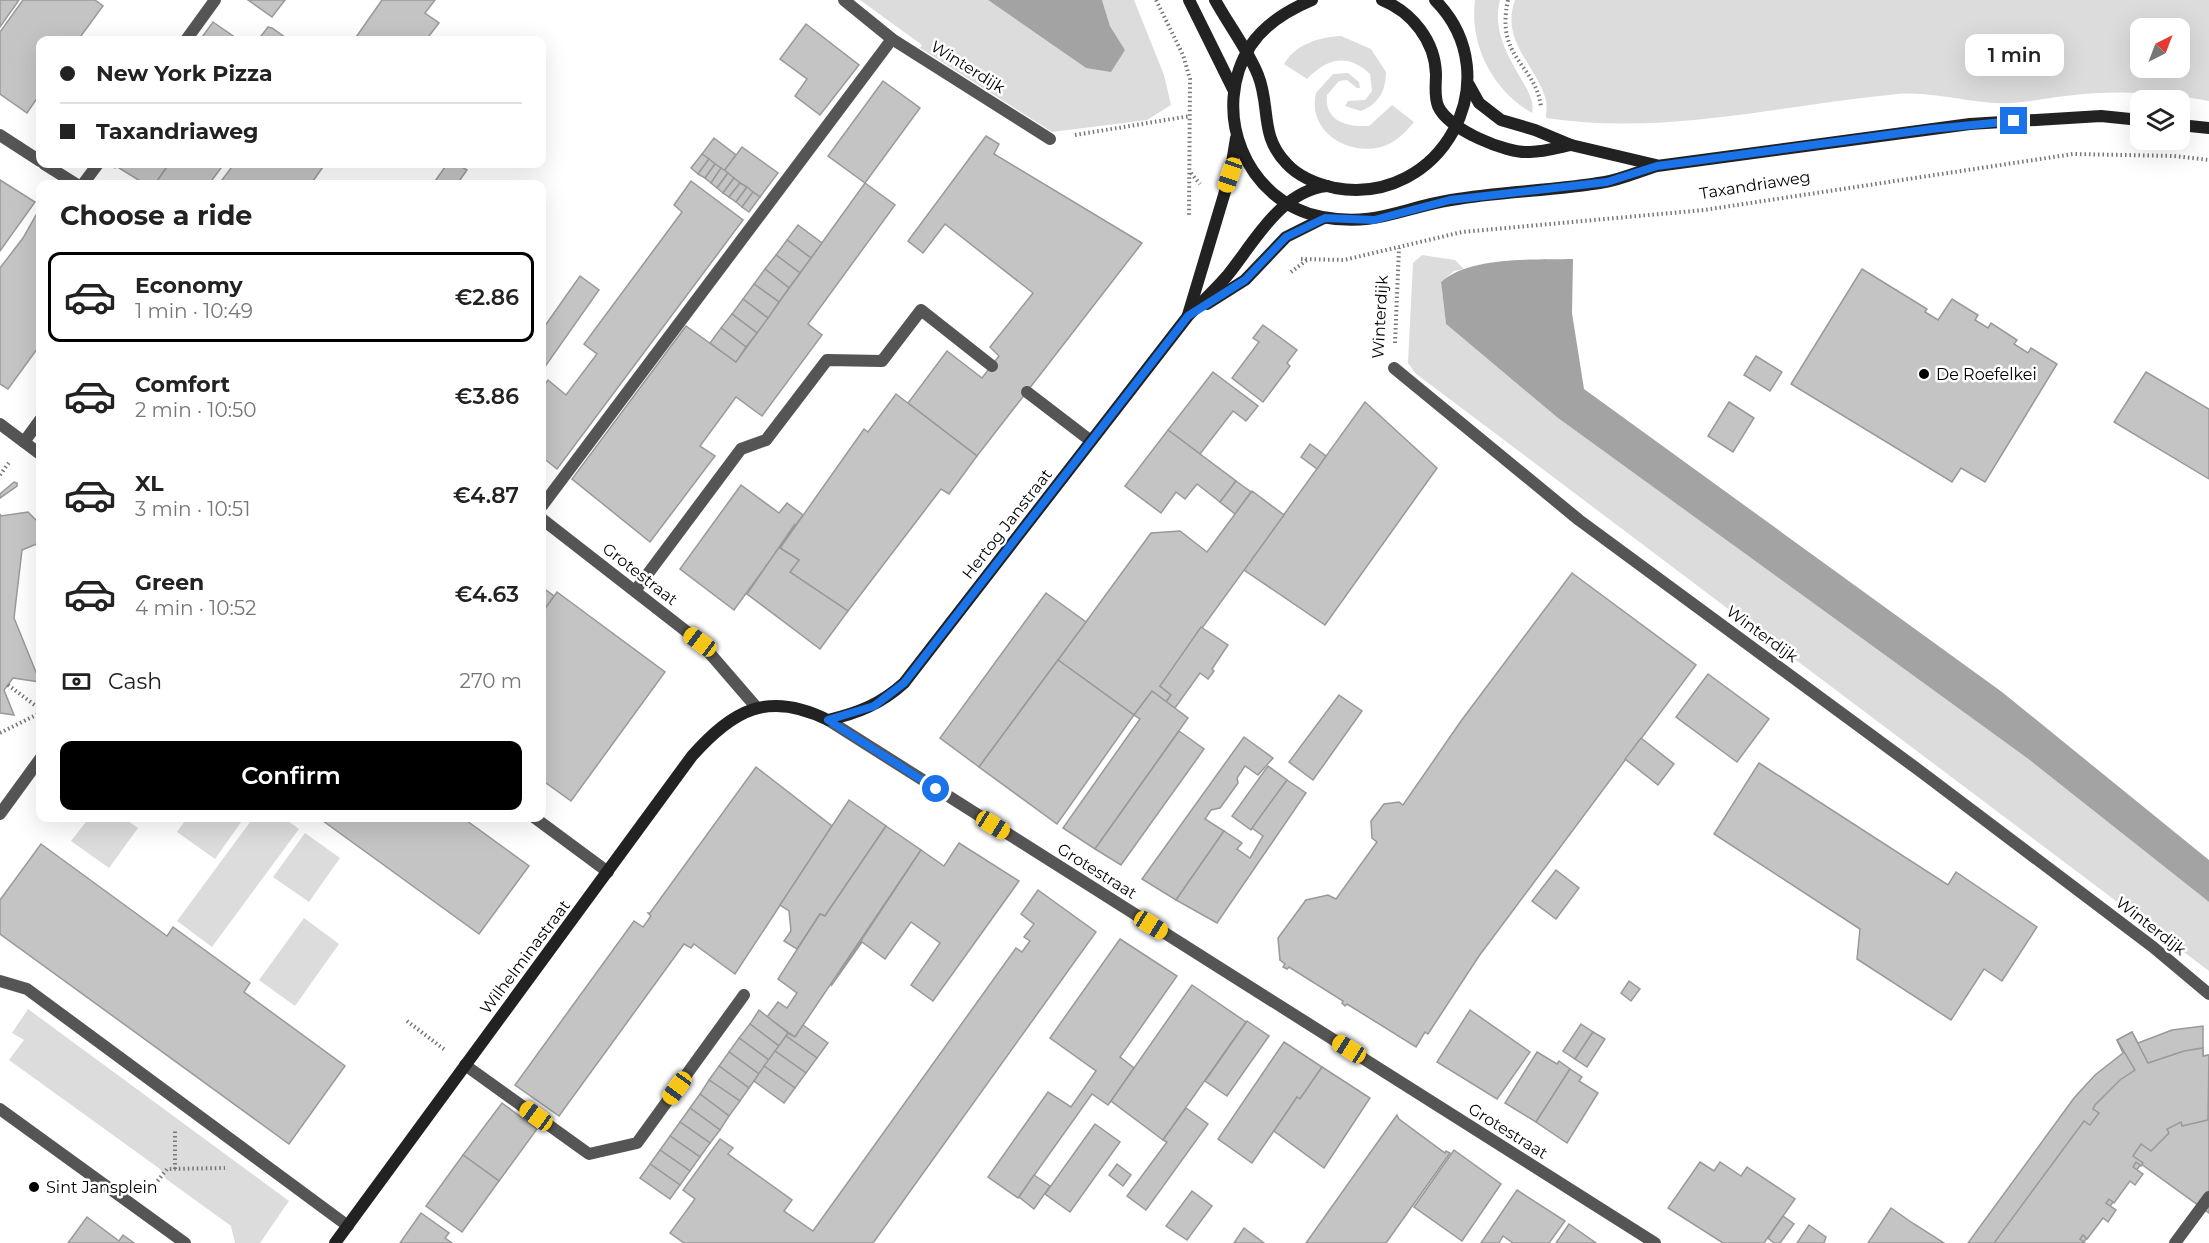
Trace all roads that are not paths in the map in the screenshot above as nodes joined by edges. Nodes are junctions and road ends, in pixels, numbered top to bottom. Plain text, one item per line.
1 (215, 0) edge
2 (844, 0) edge
3 (1188, 0) edge
4 (1215, 0) edge
5 (1312, 0) edge
6 (1382, 0) edge
7 (1435, 0) edge
8 (1450, 0) edge
9 (1451, 21) junction
10 (189, 36) edge
11 (892, 39) junction
12 (1246, 54) junction
13 (1469, 84) junction
14 (1233, 89) junction
15 (2130, 119) edge
16 (1457, 126) junction
17 (2190, 126) edge
18 (2209, 128) edge
19 (0, 135) edge
20 (1237, 135) junction
21 (1050, 139) road end
22 (1571, 145) junction
23 (36, 158) edge
24 (1657, 166) junction
25 (51, 168) edge
26 (95, 168) edge
27 (70, 180) edge
28 (85, 180) edge
29 (1327, 186) junction
30 (1286, 204) junction
31 (1325, 218) junction
32 (1188, 316) junction
33 (992, 366) dead end
34 (1394, 368) road end
35 (1027, 392) dead end
36 (0, 424) edge
37 (36, 426) edge
38 (1092, 441) junction
39 (24, 442) junction
40 (36, 451) edge
41 (546, 501) edge
42 (546, 522) edge
43 (635, 591) junction
44 (757, 708) junction
45 (828, 720) junction
46 (36, 764) edge
47 (0, 814) edge
48 (540, 822) edge
49 (608, 872) junction
50 (0, 981) edge
51 (2209, 994) edge
52 (744, 995) dead end
53 (465, 1065) junction
54 (0, 1109) edge
55 (2209, 1197) edge
56 (348, 1226) junction
57 (185, 1243) edge
58 (335, 1243) edge
59 (1655, 1243) edge
60 (2175, 1243) edge

1 - 10 street
2 - 11 street, Winterdijk
3 - 14 main road
4 - 12 main road
5 - 12 main road
6 - 16 main road
7 - 9 main road
8 - 9 main road
9 - 13 main road
11 - 21 street, Winterdijk
11 - 41 street
12 - 14 main road
12 - 29 main road
13 - 16 main road
13 - 22 main road, Taxandriaweg
14 - 20 main road
15 - 24 main road, Taxandriaweg
16 - 22 main road, Taxandriaweg
16 - 29 main road
17 - 18 main road
19 - 23 street
20 - 30 main road
20 - 32 main road, Hertog Janstraat
22 - 24 main road, Taxandriaweg
24 - 31 main road, Taxandriaweg
25 - 27 street
26 - 28 street
29 - 30 main road
30 - 31 main road, Taxandriaweg
30 - 32 main road, Hertog Janstraat
31 - 32 main road, Hertog Janstraat
32 - 38 main road, Hertog Janstraat
33 - 43 street
34 - 51 street, Winterdijk
35 - 38 street
36 - 39 street
37 - 39 street
38 - 45 main road, Hertog Janstraat
39 - 40 street
42 - 43 street, Grotestraat
43 - 44 street, Grotestraat
44 - 45 main road, Grotestraat
44 - 49 main road, Wilhelminastraat
45 - 59 street, Grotestraat
46 - 47 street
48 - 49 street
49 - 53 main road, Wilhelminastraat
50 - 56 street
52 - 53 street
53 - 56 main road, Wilhelminastraat
54 - 57 street
55 - 60 street
56 - 58 main road, Wilhelminastraat

